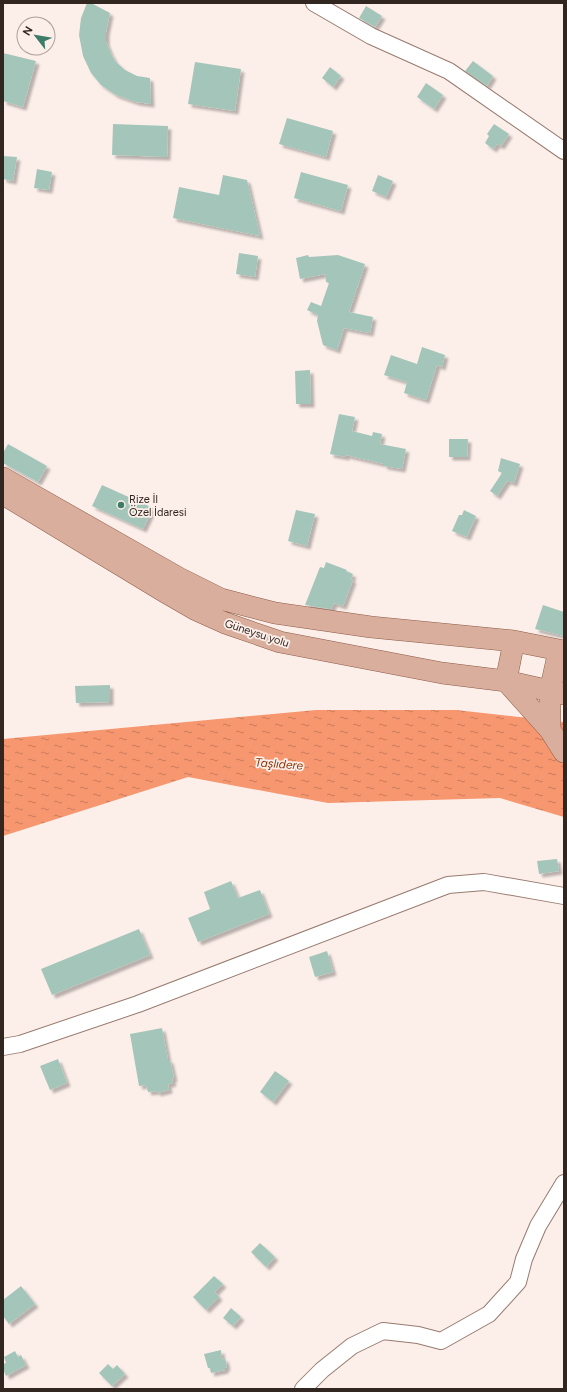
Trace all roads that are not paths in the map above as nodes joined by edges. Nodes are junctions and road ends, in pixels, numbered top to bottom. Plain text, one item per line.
1 (314, 3) edge
2 (564, 151) edge
3 (3, 478) edge
4 (3, 494) edge
5 (514, 641) junction
6 (562, 650) edge
7 (506, 681) junction
8 (557, 693) edge
9 (550, 730) junction
10 (564, 752) edge
11 (564, 896) edge
12 (3, 1047) edge
13 (564, 1182) edge
14 (303, 1389) edge

1 - 2 street
3 - 5 main road
4 - 7 main road, Güneysu yolu
5 - 6 main road
5 - 7 main road
6 - 8 main road
7 - 8 main road, Güneysu yolu
7 - 9 main road
8 - 9 main road
9 - 10 main road
11 - 12 street
13 - 14 street

